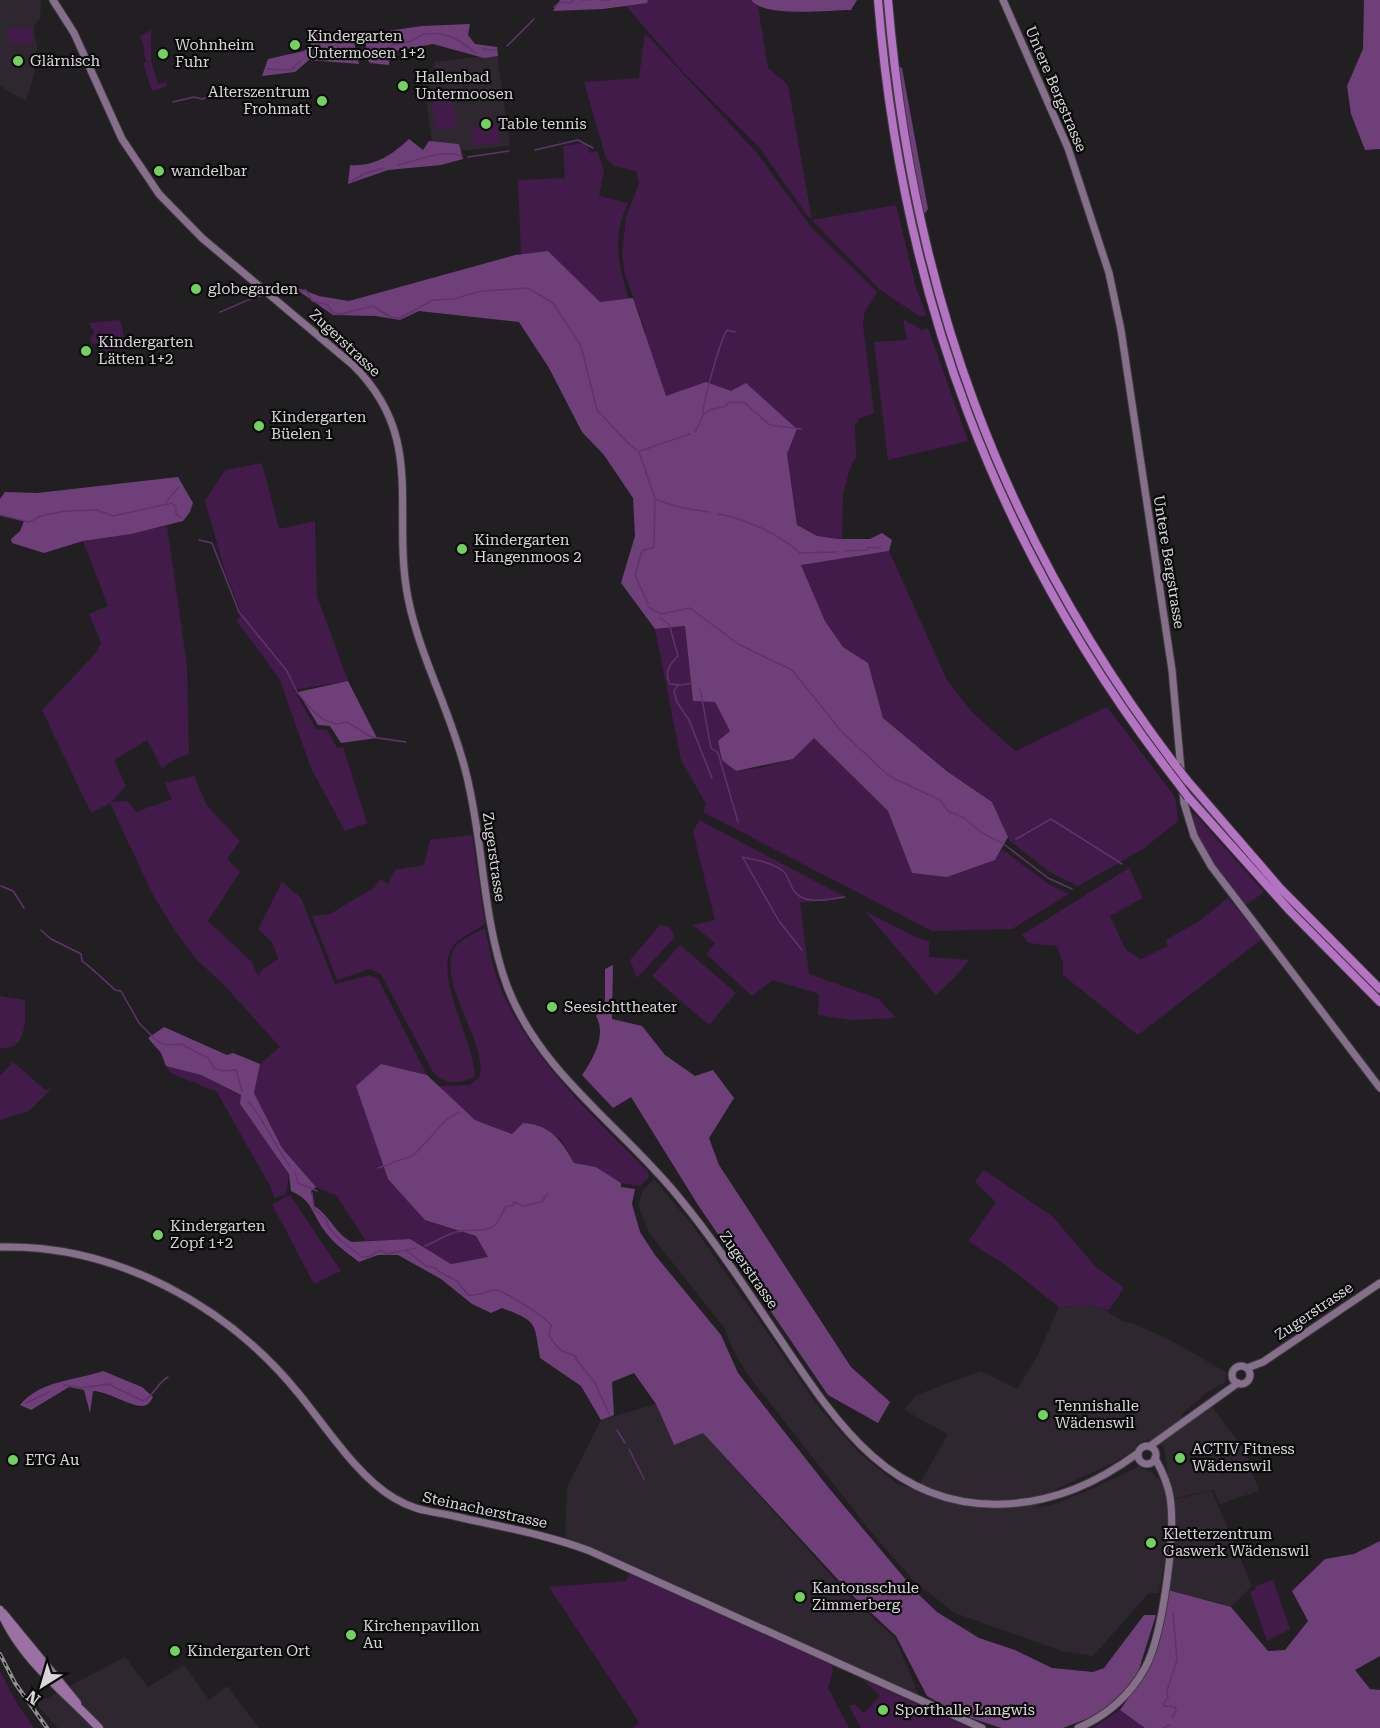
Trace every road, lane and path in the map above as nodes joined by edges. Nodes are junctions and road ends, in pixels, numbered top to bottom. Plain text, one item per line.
1 (52, 0) edge
2 (878, 0) edge
3 (888, 0) edge
4 (1003, 0) edge
5 (1380, 989) edge
6 (1380, 1002) edge
7 (1380, 1088) edge
8 (0, 1247) edge
9 (1380, 1282) edge
10 (1248, 1371) junction
11 (1235, 1381) junction
12 (1152, 1448) junction
13 (1138, 1457) junction
14 (1152, 1461) junction
15 (0, 1611) edge
16 (99, 1728) edge
17 (982, 1728) edge
18 (1078, 1728) edge

1 - 13 main road, Zugerstrasse
2 - 6 highway, bridge
3 - 5 highway, bridge
4 - 7 main road, Untere Bergstrasse
8 - 17 main road, Steinacherstrasse
9 - 10 main road, Zugerstrasse
10 - 11 main road
10 - 11 main road
11 - 12 main road
12 - 13 main road, Zugerstrasse
12 - 14 main road
13 - 14 main road
14 - 18 main road
15 - 16 main road

